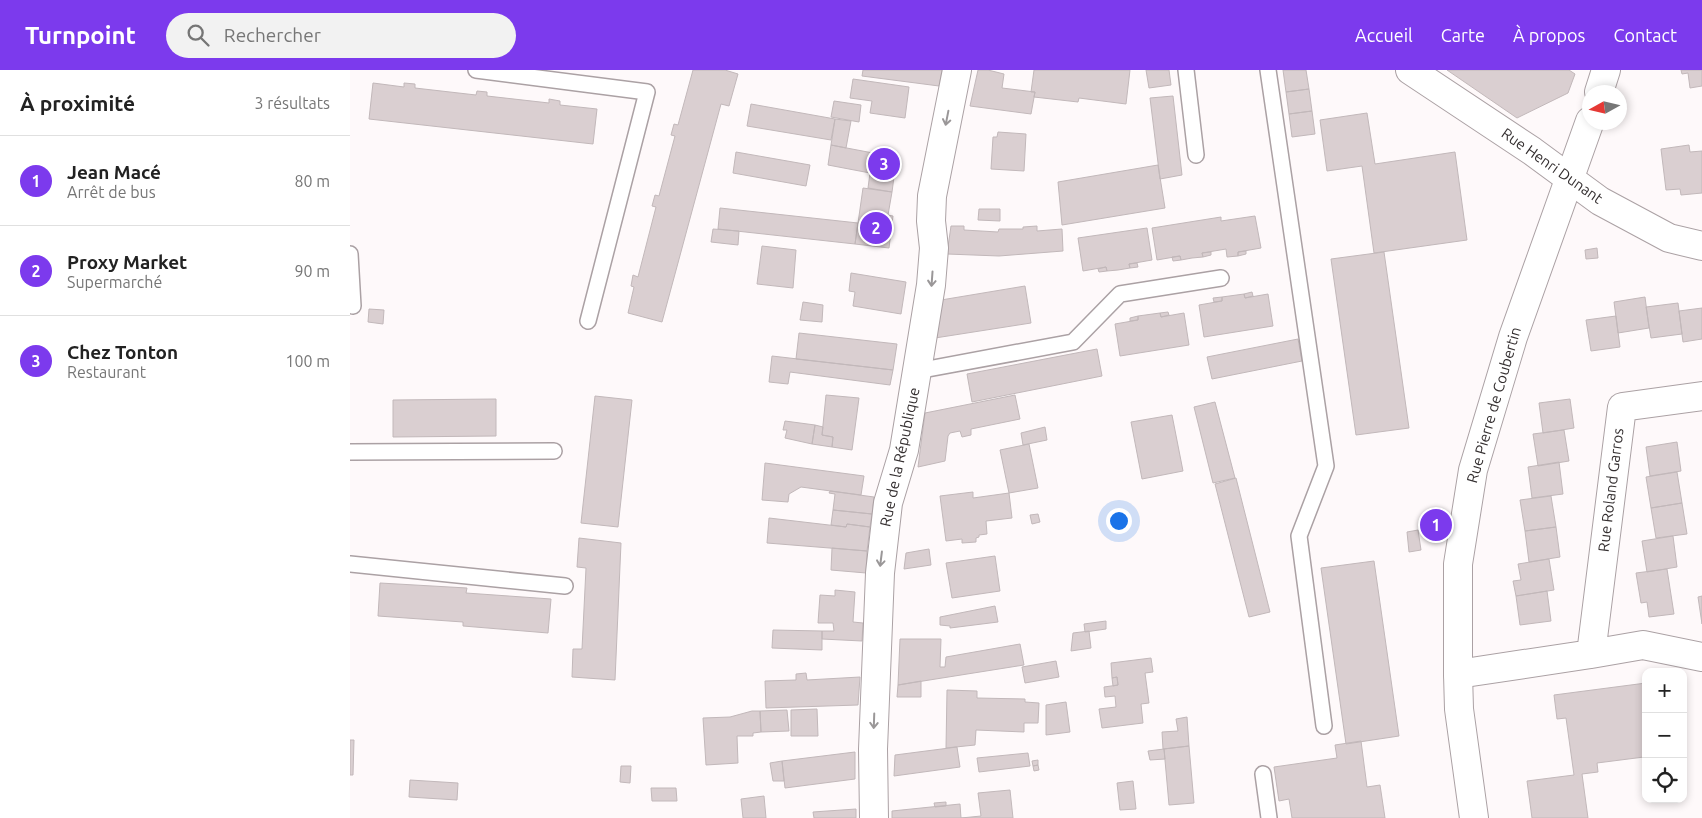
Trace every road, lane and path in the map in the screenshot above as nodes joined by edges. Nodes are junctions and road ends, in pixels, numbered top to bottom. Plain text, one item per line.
1 (476, 70) edge
2 (957, 70) edge
3 (1186, 70) edge
4 (1268, 70) edge
5 (1410, 70) edge
6 (1606, 70) edge
7 (1601, 85) edge
8 (1587, 130) edge
9 (1196, 155) dead end
10 (1569, 179) junction
11 (1702, 246) edge
12 (350, 254) edge
13 (1221, 278) dead end
14 (353, 306) dead end
15 (588, 321) dead end
16 (917, 371) junction
17 (1702, 396) edge
18 (554, 451) dead end
19 (350, 452) edge
20 (350, 564) edge
21 (566, 586) dead end
22 (1591, 654) junction
23 (1702, 657) edge
24 (1458, 674) junction
25 (1324, 726) dead end
26 (1263, 774) dead end
27 (874, 818) edge
28 (1269, 818) edge
29 (1474, 818) edge

1 - 15 lane
2 -> 16 street, Rue de la République
3 - 9 lane
4 - 25 lane
5 - 10 street, Rue Henri Dunant
6 - 7 street
8 - 10 street, Rue Pierre de Coubertin
10 - 11 street, Rue Henri Dunant
10 - 24 street, Rue Pierre de Coubertin
12 - 14 lane
13 - 16 lane
16 -> 27 street, Rue de la République
17 - 22 street, Rue Roland Garros
18 - 19 lane
20 - 21 lane
22 - 23 street
22 - 24 street
24 - 29 street, Rue Pierre de Coubertin
26 - 28 lane

